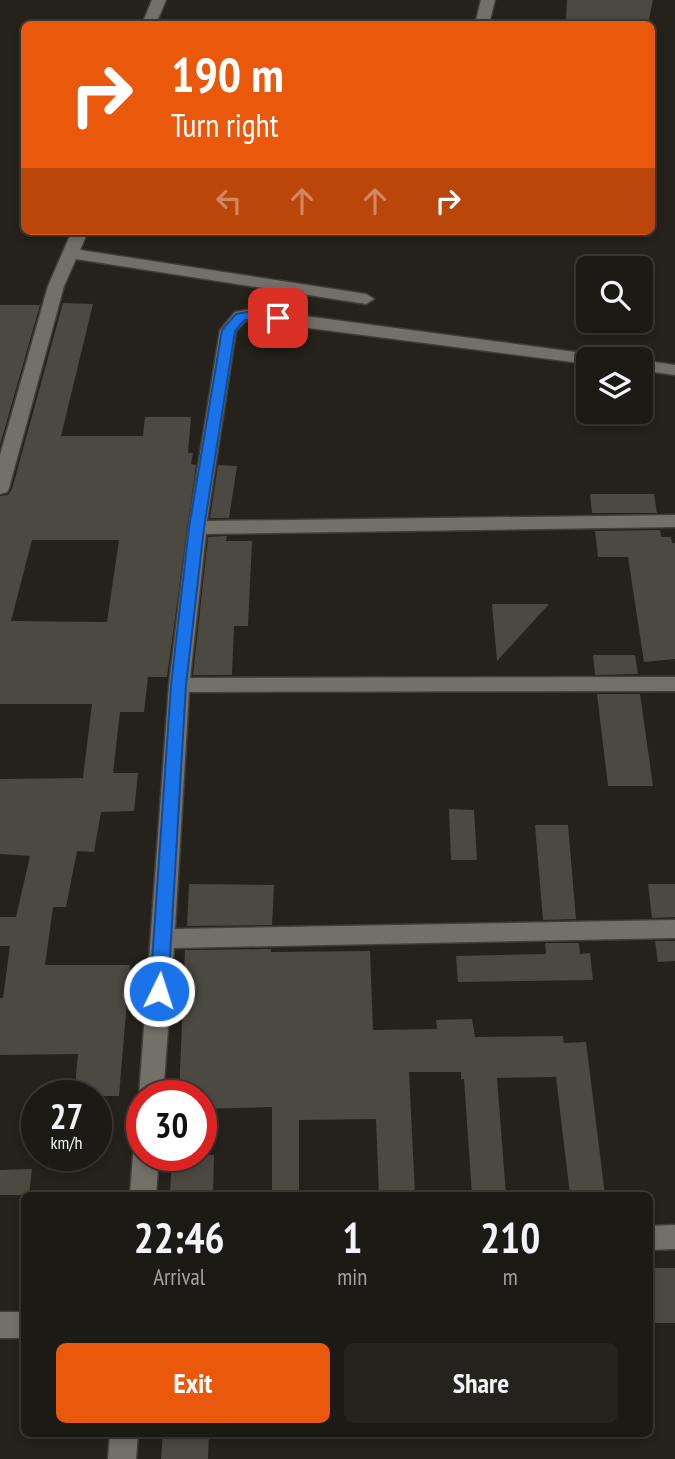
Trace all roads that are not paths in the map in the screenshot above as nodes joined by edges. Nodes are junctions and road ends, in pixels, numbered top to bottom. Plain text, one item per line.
1 (159, 0) edge
2 (488, 0) edge
3 (150, 21) edge
4 (483, 21) edge
5 (78, 235) edge
6 (70, 253) junction
7 (366, 299) dead end
8 (576, 357) edge
9 (653, 367) edge
10 (675, 370) edge
11 (0, 488) edge
12 (675, 521) edge
13 (197, 528) junction
14 (675, 684) edge
15 (179, 685) junction
16 (675, 929) edge
17 (163, 939) junction
18 (152, 1080) edge
19 (145, 1171) edge
20 (143, 1192) edge
21 (675, 1237) edge
22 (653, 1238) edge
23 (0, 1325) edge
24 (21, 1325) edge
25 (124, 1437) edge
26 (122, 1459) edge

1 - 3 street
2 - 4 street
5 - 6 street
6 - 7 street
6 - 11 street
8 - 13 street
9 - 10 street
12 - 13 street
13 - 15 street
14 - 15 street
15 - 17 street
16 - 17 street
17 - 18 street
19 - 20 street
21 - 22 street
23 - 24 street
25 - 26 street

